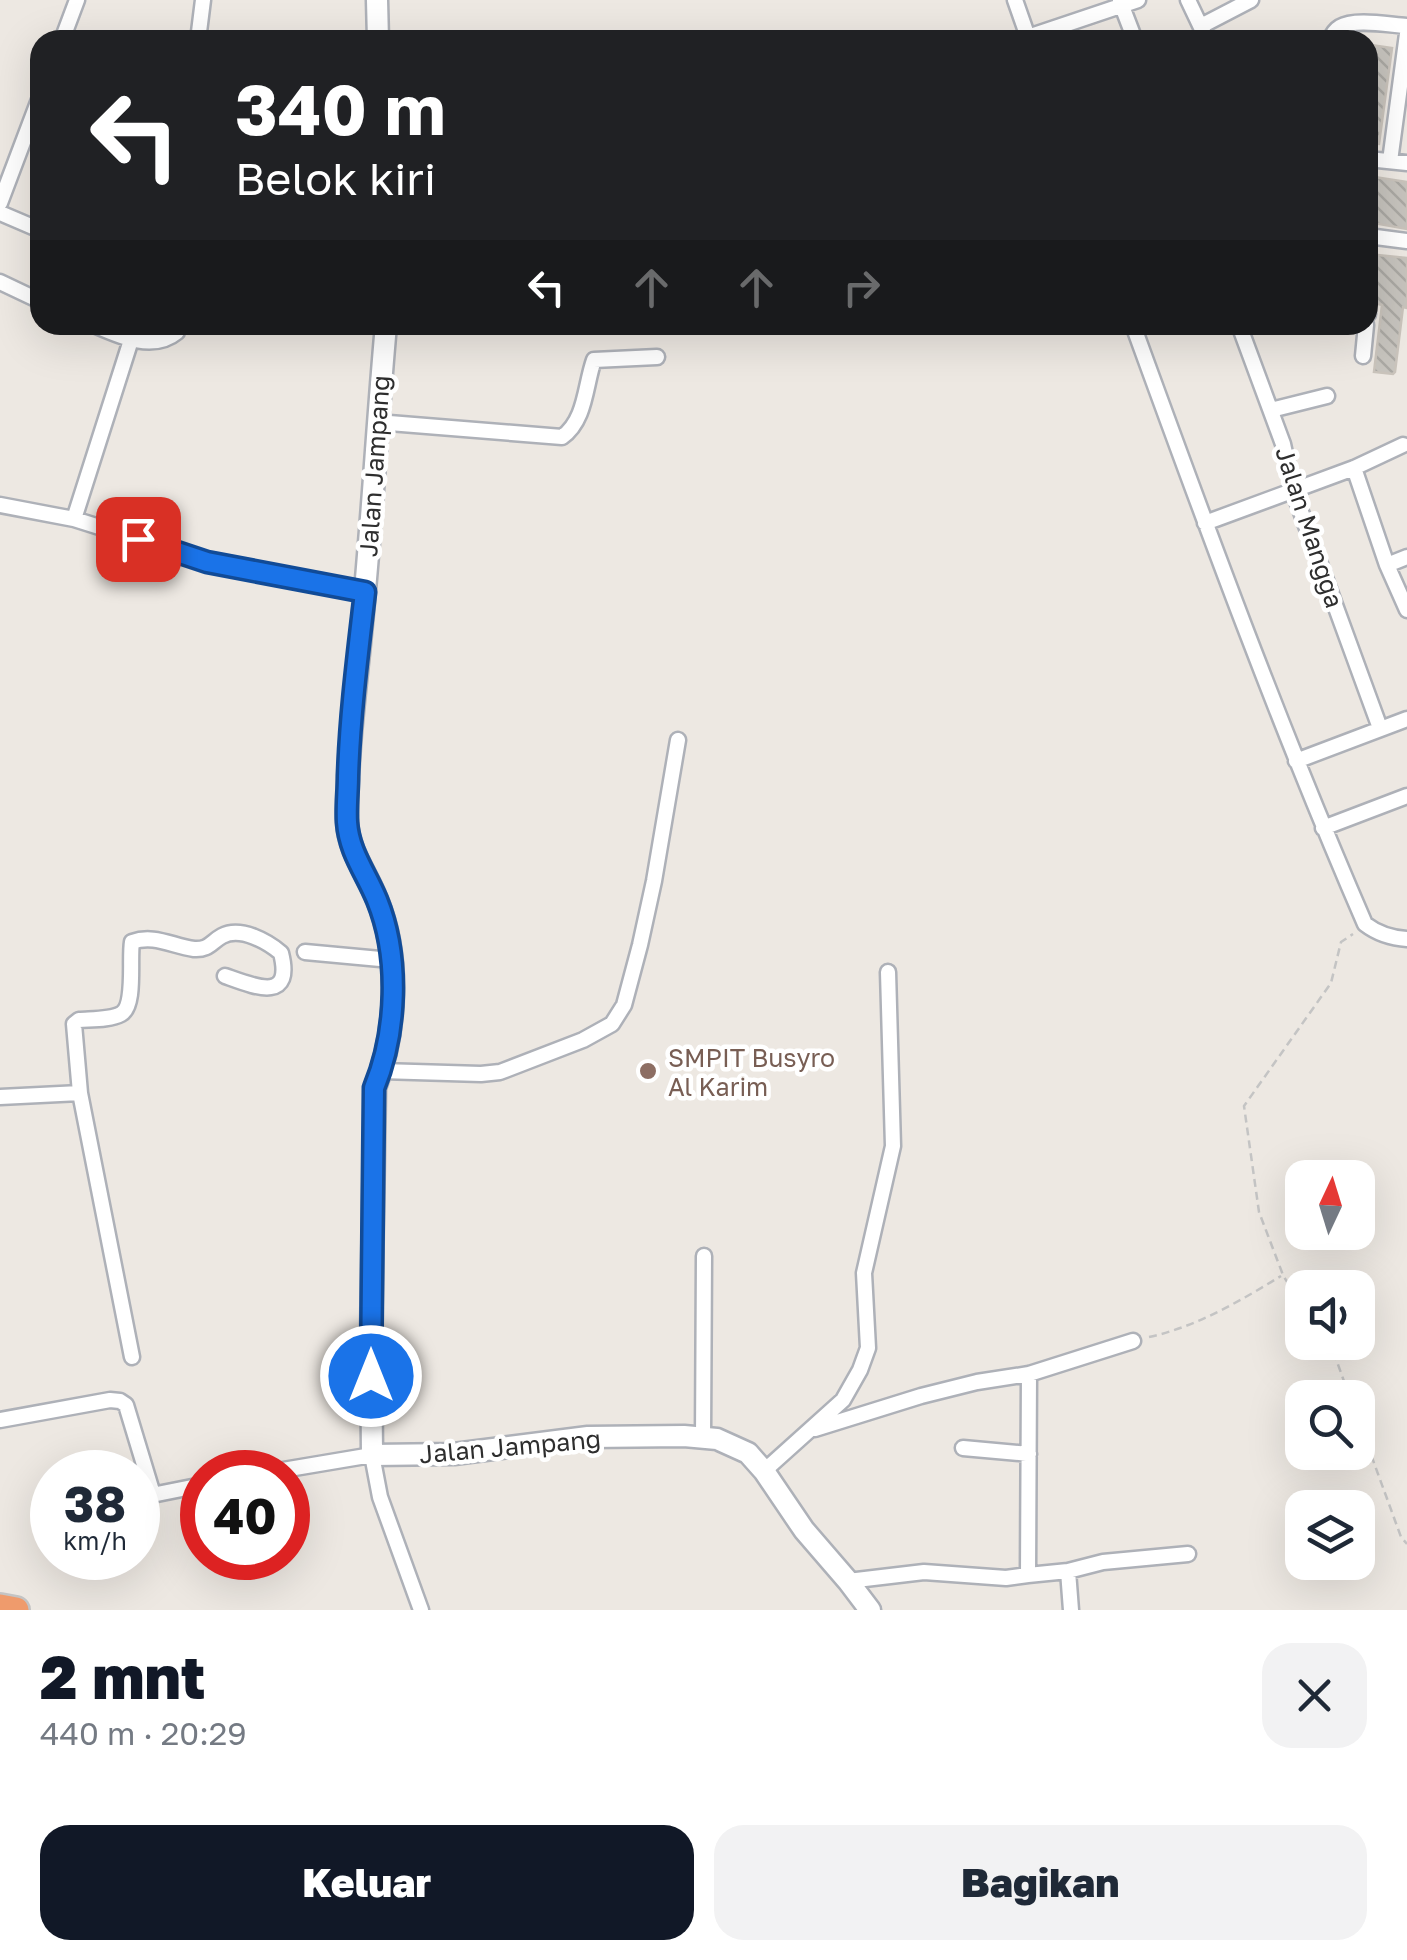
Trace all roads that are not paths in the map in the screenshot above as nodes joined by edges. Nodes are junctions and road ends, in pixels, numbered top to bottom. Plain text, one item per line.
1 (77, 0) edge
2 (203, 0) edge
3 (376, 0) edge
4 (1015, 0) edge
5 (1138, 0) edge
6 (1188, 0) edge
7 (1250, 0) edge
8 (1121, 3) edge
9 (1407, 26) edge
10 (66, 30) edge
11 (199, 30) edge
12 (378, 30) edge
13 (1026, 30) edge
14 (1052, 30) edge
15 (1131, 30) edge
16 (1203, 30) edge
17 (1208, 30) edge
18 (1337, 30) edge
19 (1407, 34) edge
20 (30, 124) edge
21 (1378, 160) edge
22 (1390, 161) junction
23 (1407, 163) edge
24 (0, 203) edge
25 (0, 213) edge
26 (30, 226) edge
27 (1378, 237) edge
28 (1407, 241) edge
29 (0, 282) edge
30 (30, 296) edge
31 (122, 335) edge
32 (173, 335) edge
33 (385, 335) edge
34 (1137, 335) edge
35 (1243, 335) edge
36 (1365, 335) edge
37 (132, 340) junction
38 (1363, 356) dead end
39 (657, 357) dead end
40 (1327, 396) dead end
41 (1271, 410) junction
42 (377, 422) junction
43 (1402, 445) dead end
44 (1354, 468) junction
45 (1293, 490) junction
46 (0, 505) edge
47 (74, 519) junction
48 (1205, 523) junction
49 (1407, 557) edge
50 (1387, 565) junction
51 (365, 592) junction
52 (1407, 610) edge
53 (1407, 719) edge
54 (1380, 728) junction
55 (678, 740) dead end
56 (1296, 761) junction
57 (1407, 796) edge
58 (1323, 828) junction
59 (1407, 940) edge
60 (305, 952) dead end
61 (391, 960) junction
62 (888, 972) dead end
63 (225, 976) dead end
64 (382, 1071) junction
65 (80, 1092) junction
66 (0, 1096) edge
67 (704, 1256) dead end
68 (1133, 1341) road end
69 (132, 1358) dead end
70 (1030, 1374) junction
71 (0, 1420) edge
72 (804, 1432) junction
73 (703, 1437) junction
74 (963, 1448) dead end
75 (1029, 1454) junction
76 (372, 1455) junction
77 (310, 1465) edge
78 (764, 1470) junction
79 (180, 1490) edge
80 (1188, 1554) dead end
81 (1068, 1571) junction
82 (1028, 1575) junction
83 (848, 1581) junction
84 (0, 1606) edge
85 (16, 1610) edge
86 (421, 1610) edge
87 (870, 1610) edge
88 (1071, 1610) edge

1 - 10 street
2 - 11 street
3 - 12 street
4 - 13 street
5 - 8 street
6 - 16 street
7 - 17 street
8 - 14 street
8 - 15 street
9 - 18 street
19 - 22 street
20 - 24 street
21 - 22 street
22 - 23 street
25 - 26 street
27 - 28 street
29 - 30 street
31 - 37 street
32 - 37 street
33 - 42 street, Jalan Jampang
34 - 48 street
35 - 41 street, Jalan Mangga
36 - 38 street
37 - 47 street
39 - 42 street
40 - 41 street
41 - 45 street, Jalan Mangga
42 - 51 street, Jalan Jampang
43 - 44 street
44 - 45 street
44 - 50 street
45 - 48 street
45 - 54 street, Jalan Mangga
46 - 47 street
47 - 51 street
48 - 56 street
49 - 50 street
50 - 52 street
51 - 61 street, Jalan Jampang
53 - 54 street
54 - 56 street
55 - 64 street
56 - 58 street
57 - 58 street
58 - 59 street
60 - 61 street
61 - 64 street, Jalan Jampang
62 - 72 street
63 - 65 street
64 - 76 street, Jalan Jampang
65 - 66 street
65 - 69 street
67 - 73 street
68 - 70 street
70 - 72 street
70 - 75 street
71 - 79 street
72 - 78 street
73 - 76 street, Jalan Jampang
73 - 78 street, Jalan Jampang
74 - 75 street
75 - 82 street
76 - 77 street
76 - 86 street
78 - 83 street, Jalan Jampang
80 - 81 street
81 - 82 street
81 - 88 street
82 - 83 street
83 - 87 street, Jalan Jampang
84 - 85 highway

